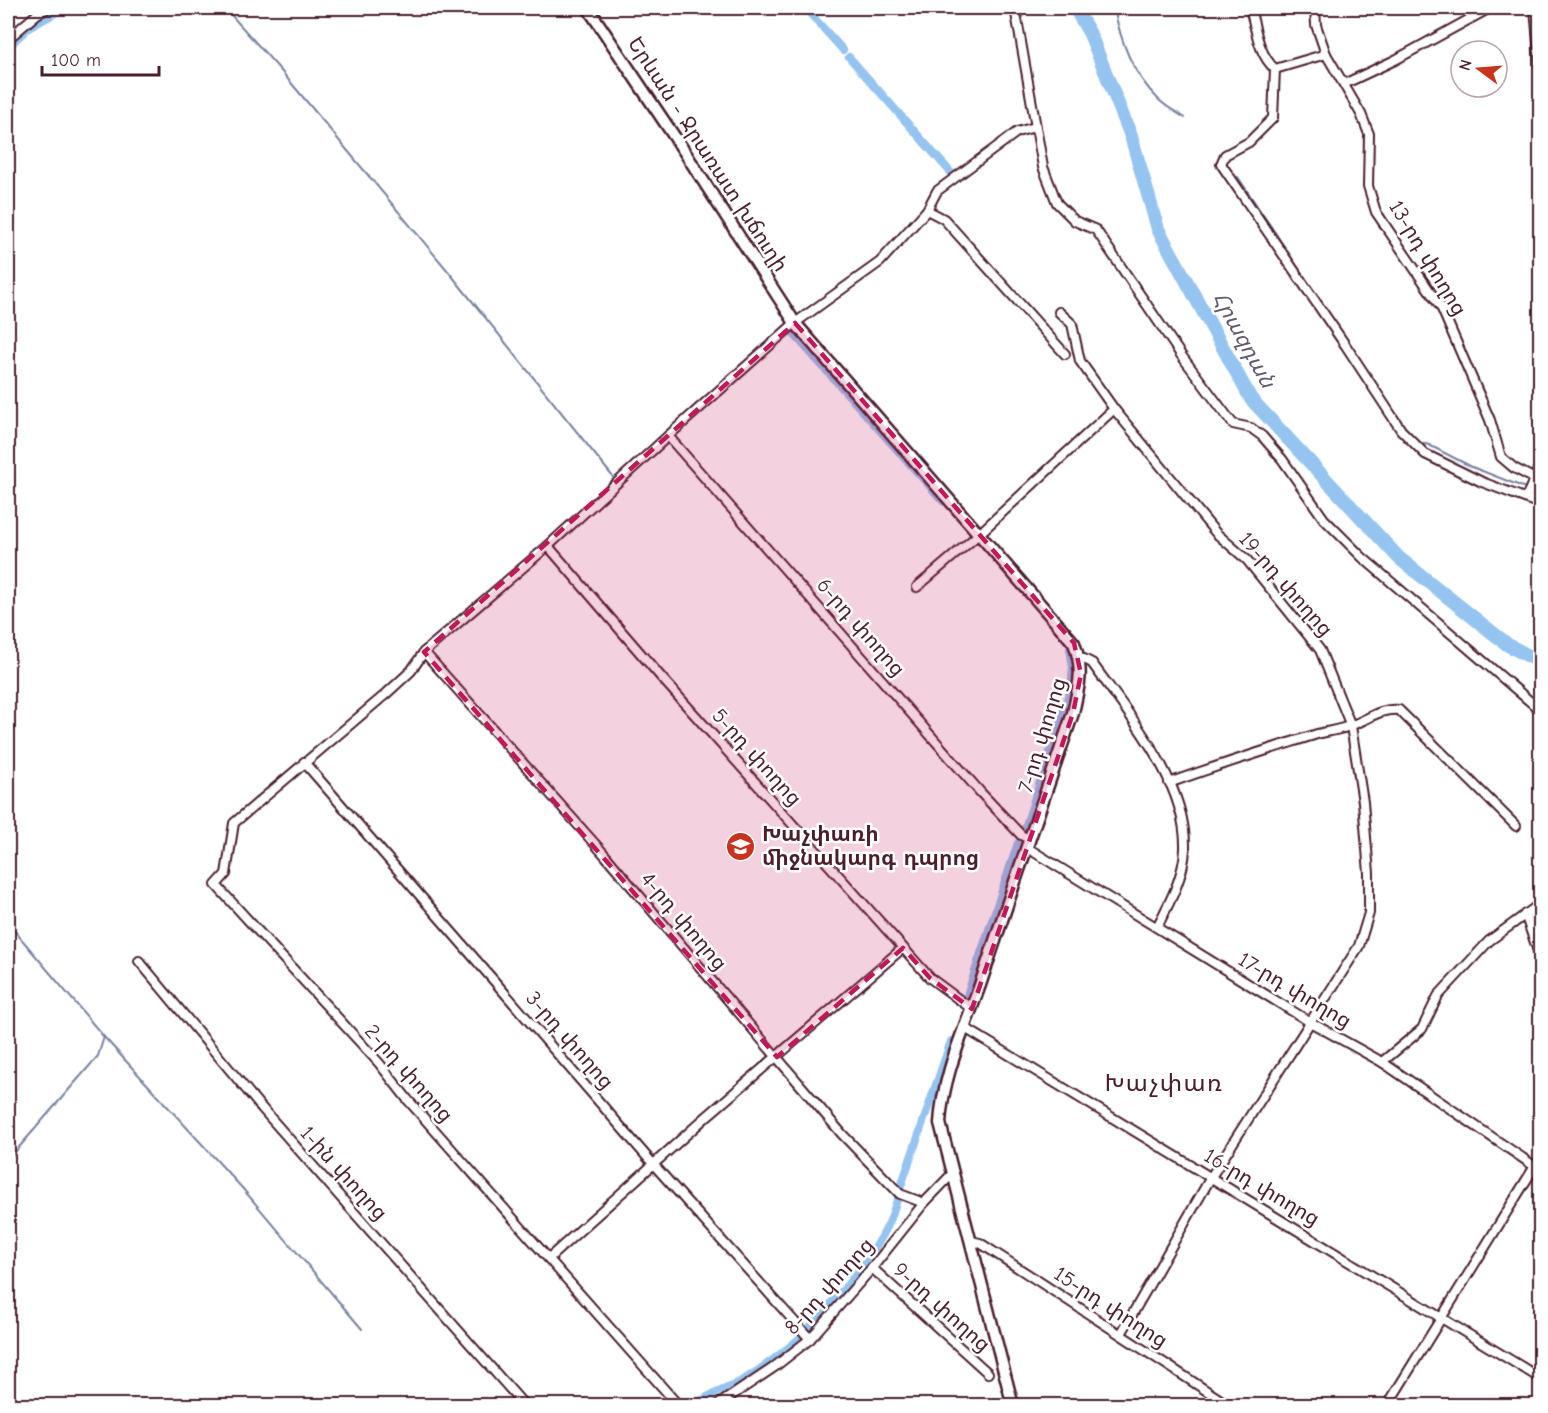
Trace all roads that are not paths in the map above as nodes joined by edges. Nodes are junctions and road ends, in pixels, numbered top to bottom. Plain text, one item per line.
1 (48, 8) edge
2 (588, 8) edge
3 (1015, 8) edge
4 (1250, 8) edge
5 (1316, 8) edge
6 (1490, 8) edge
7 (1535, 8) edge
8 (8, 39) edge
9 (1326, 54) junction
10 (1540, 68) edge
11 (1275, 69) junction
12 (1344, 84) junction
13 (1035, 127) junction
14 (927, 210) junction
15 (1059, 312) dead end
16 (795, 323) junction
17 (1065, 354) dead end
18 (1114, 409) junction
19 (668, 436) junction
20 (1540, 465) edge
21 (1533, 478) junction
22 (1526, 498) junction
23 (1540, 504) edge
24 (979, 534) junction
25 (548, 546) junction
26 (917, 587) dead end
27 (424, 652) junction
28 (1078, 656) junction
29 (1540, 710) edge
30 (1351, 726) junction
31 (304, 762) junction
32 (1169, 783) junction
33 (1516, 826) dead end
34 (1028, 843) junction
35 (1540, 904) edge
36 (1525, 914) junction
37 (1157, 927) junction
38 (903, 948) junction
39 (1540, 957) edge
40 (139, 961) dead end
41 (972, 1010) junction
42 (1311, 1022) junction
43 (965, 1028) junction
44 (777, 1057) junction
45 (1382, 1062) junction
46 (654, 1165) junction
47 (1538, 1168) edge
48 (953, 1173) junction
49 (1211, 1177) junction
50 (924, 1203) junction
51 (970, 1241) junction
52 (549, 1258) junction
53 (872, 1268) junction
54 (1443, 1318) junction
55 (1121, 1334) junction
56 (810, 1339) junction
57 (988, 1373) dead end
58 (1540, 1378) edge
59 (525, 1406) edge
60 (679, 1406) edge
61 (716, 1406) edge
62 (1013, 1406) edge
63 (1230, 1406) edge
64 (1387, 1406) edge

1 - 8 street
2 - 16 main road, Երևան - Ջրառատ խճուղի
3 - 13 street
4 - 11 street
5 - 9 street, 13-րդ փողոց
6 - 12 street
7 - 10 street
9 - 11 street
9 - 12 street, 13-րդ փողոց
11 - 22 street
12 - 21 street, 13-րդ փողոց
13 - 14 street
13 - 29 street
14 - 16 street
14 - 17 street
15 - 18 street, 19-րդ փողոց
16 - 19 street
16 - 24 main road, 7-րդ փողոց
18 - 24 street
18 - 30 street, 19-րդ փողոց
19 - 25 street
19 - 34 street, 6-րդ փողոց
20 - 21 street
21 - 22 street
22 - 23 street
24 - 26 street
24 - 28 main road, 7-րդ փողոց
25 - 27 street
25 - 38 street, 5-րդ փողոց
27 - 31 street
27 - 44 street, 4-րդ փողոց
28 - 32 street
28 - 34 main road, 7-րդ փողոց
30 - 32 street
30 - 33 street
30 - 42 street, 19-րդ փողոց
31 - 46 street, 3-րդ փողոց
31 - 52 street, 2-րդ փողոց
32 - 37 street
34 - 37 street, 17-րդ փողոց
34 - 41 main road, 7-րդ փողոց
35 - 36 street
36 - 39 street
36 - 45 street
37 - 42 street, 17-րդ փողոց
38 - 41 street, 5-րդ փողոց
38 - 44 street
40 - 59 street, 1-ին փողոց
41 - 43 main road, 7-րդ փողոց
42 - 45 street, 17-րդ փողոց
42 - 49 street, 19-րդ փողոց
43 - 48 main road, 7-րդ փողոց
43 - 49 street, 16-րդ փողոց
44 - 46 street
44 - 50 street, 4-րդ փողոց
45 - 47 street, 17-րդ փողոց
46 - 52 street
46 - 56 street, 3-րդ փողոց
47 - 54 street
48 - 50 street, 8-րդ փողոց
48 - 51 main road
49 - 54 street, 16-րդ փողոց
49 - 55 street, 19-րդ փողոց
50 - 53 street, 8-րդ փողոց
51 - 55 street, 15-րդ փողոց
51 - 62 main road
52 - 60 street, 2-րդ փողոց
53 - 56 street, 8-րդ փողոց
53 - 57 street, 9-րդ փողոց
54 - 58 street, 16-րդ փողոց
54 - 64 street
55 - 63 street, 15-րդ փողոց
56 - 61 street, 8-րդ փողոց

